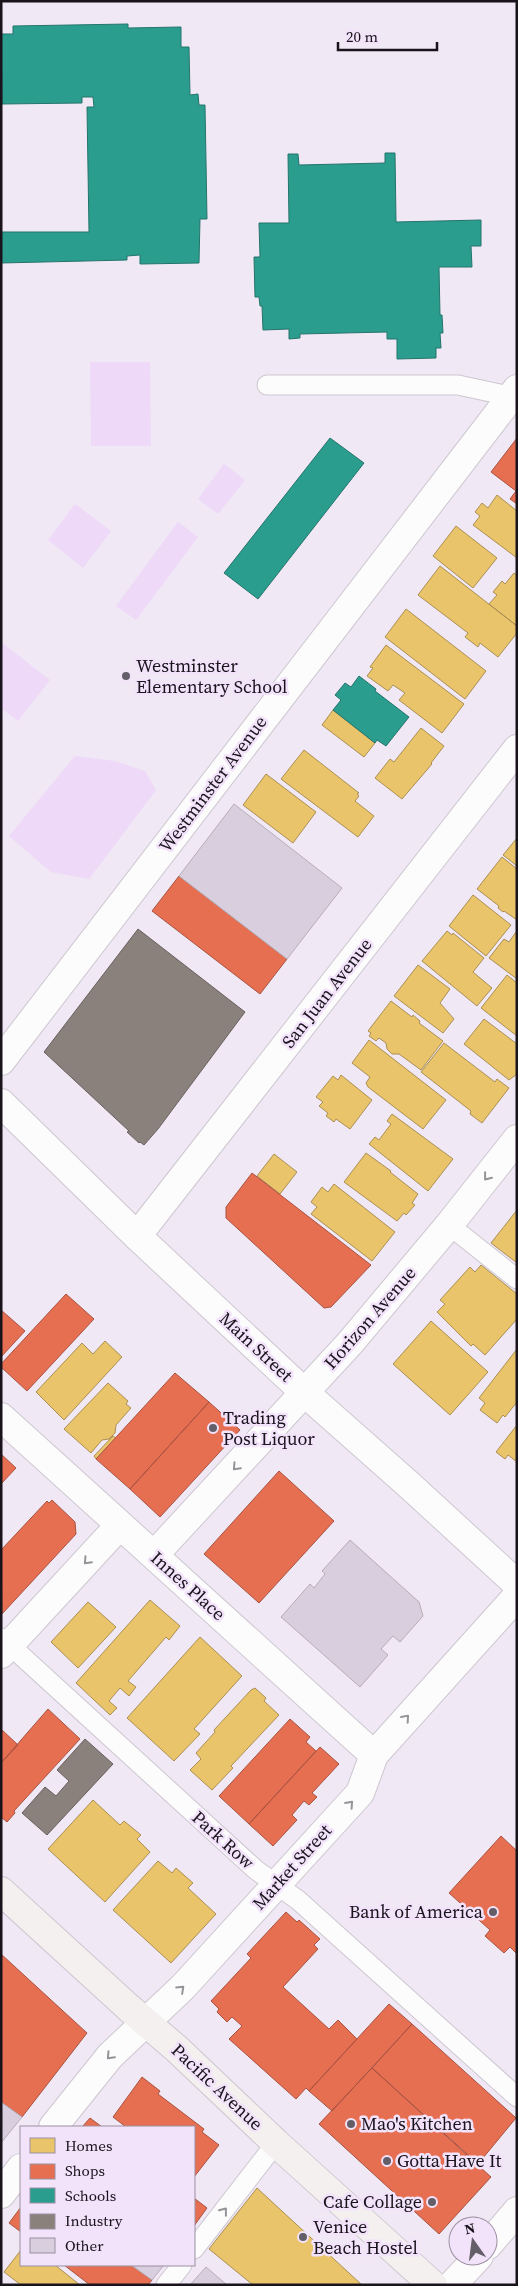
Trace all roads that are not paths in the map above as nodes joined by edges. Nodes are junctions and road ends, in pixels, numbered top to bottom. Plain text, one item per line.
1 (267, 385) dead end
2 (513, 393) edge
3 (517, 749) edge
4 (1, 1061) edge
5 (1, 1103) edge
6 (517, 1139) edge
7 (449, 1225) junction
8 (137, 1236) junction
9 (517, 1280) edge
10 (304, 1392) junction
11 (1, 1416) edge
12 (120, 1525) junction
13 (154, 1555) junction
14 (517, 1584) edge
15 (517, 1596) edge
16 (4, 1645) edge
17 (374, 1755) junction
18 (276, 1885) junction
19 (4, 1900) edge
20 (146, 2022) junction
21 (517, 2097) edge
22 (55, 2126) edge
23 (276, 2143) junction
24 (20, 2169) edge
25 (1, 2194) edge
26 (517, 2210) edge
27 (498, 2233) edge
28 (195, 2248) edge
29 (181, 2266) edge
30 (470, 2266) edge
31 (166, 2285) edge
32 (432, 2285) edge
33 (452, 2285) edge

1 - 2 lane
2 - 4 street, Westminster Avenue
3 - 8 street, San Juan Avenue
5 - 8 street, Main Street
6 -> 7 street, Horizon Avenue
7 - 9 lane
7 - 10 street, Horizon Avenue
8 - 10 street, Main Street
10 -> 13 street, Horizon Avenue
10 - 14 street, Main Street
11 - 12 street, Innes Place
12 - 13 street, Innes Place
12 -> 16 street
13 - 17 street, Innes Place
17 -> 15 street, Market Street
16 - 18 lane, Park Row
18 -> 17 street, Market Street
20 -> 18 street, Market Street
18 - 21 lane, Park Row
19 - 20 main road, Pacific Avenue
20 -> 22 street, Market Street
20 - 23 main road, Pacific Avenue
28 -> 23 lane
23 - 32 main road, Pacific Avenue
24 - 25 street
26 - 27 street
29 - 31 lane
30 - 33 street

